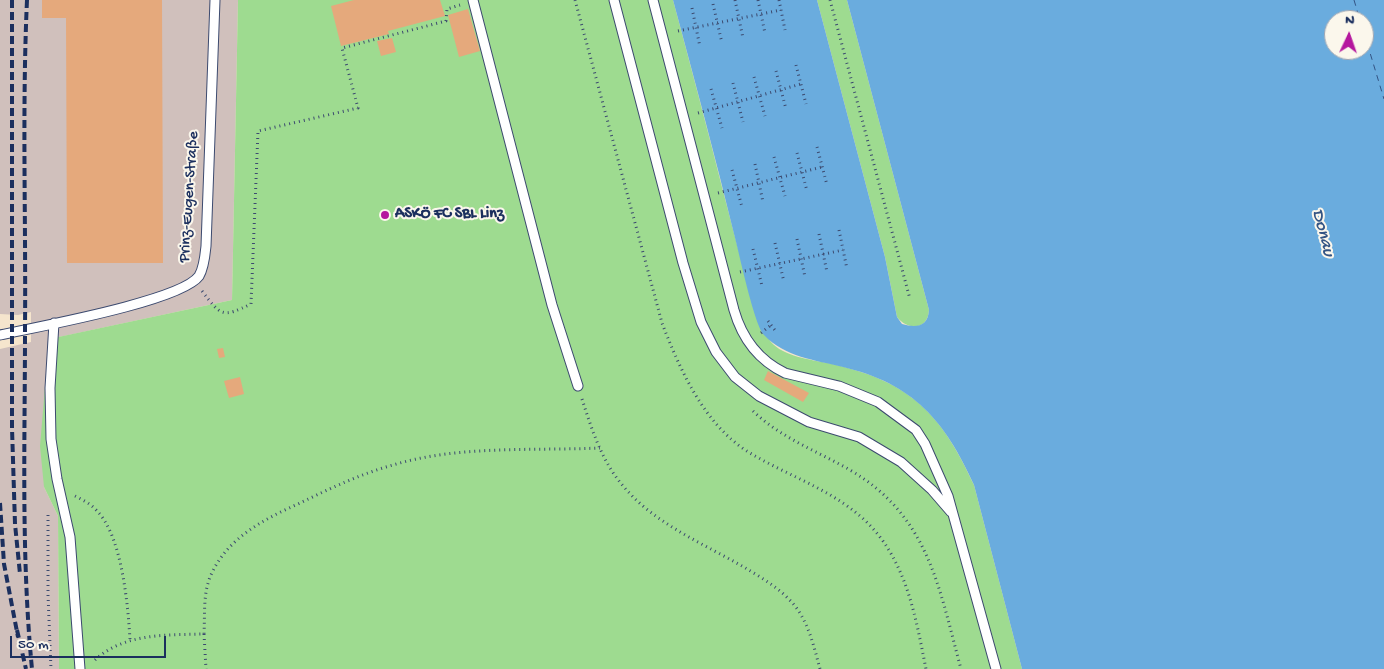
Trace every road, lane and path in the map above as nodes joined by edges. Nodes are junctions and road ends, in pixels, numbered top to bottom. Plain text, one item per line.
1 (215, 0) edge
2 (614, 0) edge
3 (653, 0) edge
4 (735, 0) edge
5 (758, 0) edge
6 (778, 0) edge
7 (830, 0) edge
8 (473, 1) edge
9 (713, 4) dead end
10 (692, 8) dead end
11 (781, 10) junction
12 (761, 14) junction
13 (739, 19) junction
14 (717, 23) junction
15 (696, 28) junction
16 (785, 30) dead end
17 (678, 32) dead end
18 (765, 33) dead end
19 (744, 38) dead end
20 (722, 42) dead end
21 (700, 47) dead end
22 (796, 65) dead end
23 (776, 71) dead end
24 (754, 77) dead end
25 (733, 83) dead end
26 (801, 84) junction
27 (711, 89) dead end
28 (781, 90) junction
29 (759, 96) junction
30 (738, 102) junction
31 (806, 104) dead end
32 (716, 108) junction
33 (786, 110) dead end
34 (698, 113) dead end
35 (764, 116) dead end
36 (743, 122) dead end
37 (722, 128) dead end
38 (817, 147) dead end
39 (797, 153) dead end
40 (774, 157) dead end
41 (754, 164) dead end
42 (822, 166) junction
43 (732, 170) dead end
44 (802, 171) junction
45 (780, 177) junction
46 (759, 183) junction
47 (827, 185) dead end
48 (737, 188) junction
49 (807, 191) dead end
50 (718, 193) dead end
51 (784, 196) dead end
52 (763, 202) dead end
53 (742, 207) dead end
54 (839, 230) dead end
55 (819, 234) dead end
56 (797, 239) dead end
57 (775, 243) dead end
58 (753, 248) dead end
59 (843, 250) junction
60 (823, 254) junction
61 (801, 258) junction
62 (780, 262) junction
63 (758, 268) junction
64 (847, 269) dead end
65 (736, 272) dead end
66 (827, 272) dead end
67 (805, 277) dead end
68 (194, 280) junction
69 (784, 282) dead end
70 (762, 286) dead end
71 (910, 299) dead end
72 (768, 321) dead end
73 (54, 323) junction
74 (771, 325) junction
75 (777, 332) dead end
76 (0, 336) edge
77 (755, 338) dead end
78 (578, 386) joint
79 (752, 410) dead end
80 (600, 448) junction
81 (954, 516) junction
82 (204, 634) junction
83 (93, 662) dead end
84 (80, 669) edge
85 (206, 669) edge
86 (820, 669) edge
87 (961, 669) edge
88 (996, 669) edge

1 - 68 lane, Prinz-Eugen-Straße
2 - 81 lane
3 - 81 lane
4 - 13 path
5 - 12 path
6 - 11 path
7 - 71 path
8 - 68 path
8 - 78 lane
9 - 14 path
10 - 15 path
11 - 12 path
11 - 16 path
12 - 13 path
12 - 18 path
13 - 14 path
13 - 19 path
14 - 15 path
14 - 20 path
15 - 17 path
15 - 21 path
22 - 26 path
23 - 28 path
24 - 29 path
25 - 30 path
26 - 28 path
26 - 31 path
27 - 32 path
28 - 29 path
28 - 33 path
29 - 30 path
29 - 35 path
30 - 32 path
30 - 36 path
32 - 34 path
32 - 37 path
38 - 42 path
39 - 44 path
40 - 45 path
41 - 46 path
42 - 44 path
42 - 47 path
43 - 48 path
44 - 45 path
44 - 49 path
45 - 46 path
45 - 51 path
46 - 48 path
46 - 52 path
48 - 50 path
48 - 53 path
54 - 59 path
55 - 60 path
56 - 61 path
57 - 62 path
58 - 63 path
59 - 60 path
59 - 64 path
60 - 61 path
60 - 66 path
61 - 62 path
61 - 67 path
62 - 63 path
62 - 69 path
63 - 65 path
63 - 70 path
68 - 73 lane, Prinz-Eugen-Straße
72 - 74 path
73 - 76 lane, Prinz-Eugen-Straße
73 - 84 lane
74 - 75 path
74 - 77 path
78 - 80 path
79 - 87 path
80 - 82 path
80 - 86 path
81 - 88 lane
82 - 83 path
82 - 85 path

